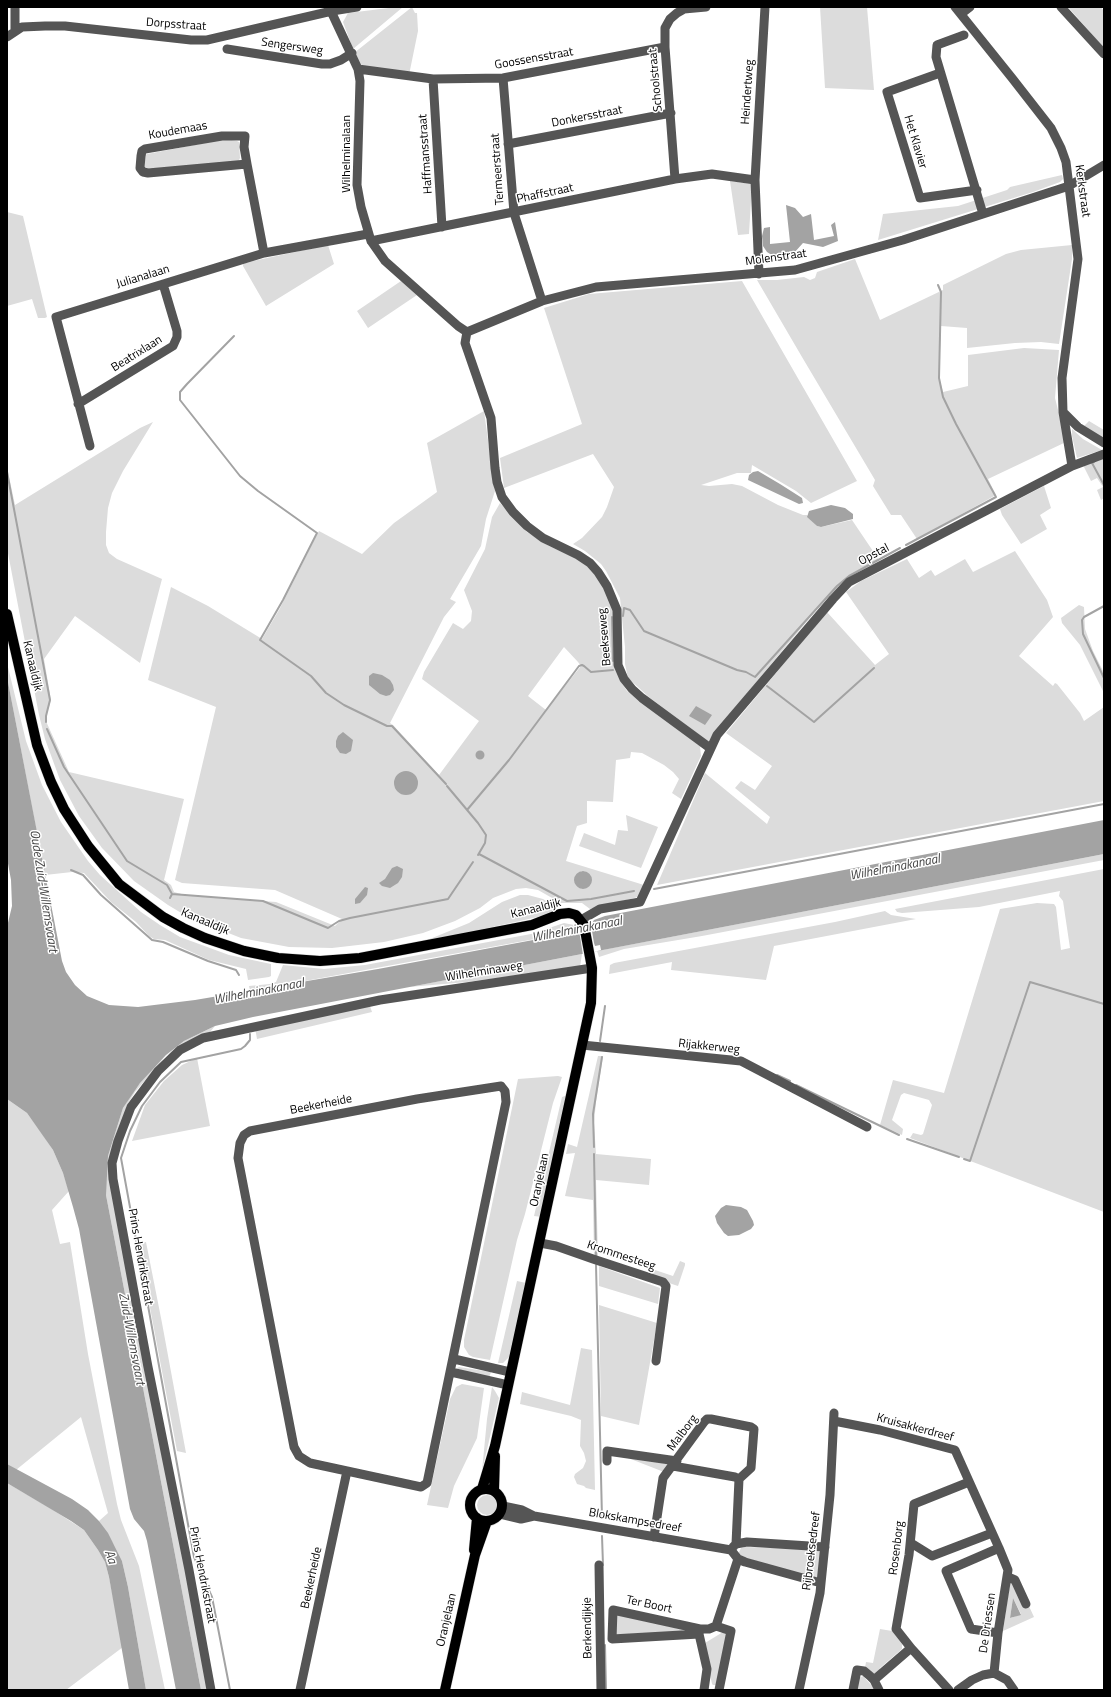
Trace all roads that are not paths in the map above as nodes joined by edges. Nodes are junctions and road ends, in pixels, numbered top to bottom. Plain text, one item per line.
1 (15, 7) edge
2 (357, 7) edge
3 (706, 7) edge
4 (765, 7) edge
5 (970, 7) edge
6 (1061, 7) edge
7 (330, 9) edge
8 (958, 11) edge
9 (15, 31) junction
10 (964, 35) dead end
11 (7, 37) edge
12 (665, 47) junction
13 (227, 49) dead end
14 (352, 54) junction
15 (1104, 54) edge
16 (358, 69) junction
17 (940, 72) junction
18 (503, 78) junction
19 (433, 79) junction
20 (671, 113) junction
21 (508, 144) junction
22 (247, 164) junction
23 (1104, 165) edge
24 (675, 179) junction
25 (755, 180) junction
26 (1069, 186) junction
27 (977, 190) junction
28 (514, 213) junction
29 (983, 214) junction
30 (442, 227) junction
31 (370, 237) junction
32 (264, 253) junction
33 (759, 274) junction
34 (163, 284) junction
35 (542, 301) junction
36 (467, 332) junction
37 (78, 404) junction
38 (1063, 412) junction
39 (1104, 443) edge
40 (90, 446) dead end
41 (1104, 454) edge
42 (1072, 466) junction
43 (7, 614) edge
44 (710, 748) junction
45 (582, 922) junction
46 (592, 968) junction
47 (380, 1000) joint
48 (582, 1045) junction
49 (867, 1127) dead end
50 (540, 1243) junction
51 (454, 1359) junction
52 (656, 1361) dead end
53 (451, 1372) junction
54 (510, 1372) junction
55 (508, 1385) junction
56 (834, 1417) joint
57 (495, 1446) junction
58 (607, 1461) dead end
59 (675, 1464) junction
60 (347, 1471) junction
61 (739, 1479) junction
62 (969, 1482) junction
63 (482, 1489) junction
64 (494, 1490) junction
65 (502, 1510) junction
66 (477, 1518) junction
67 (487, 1522) junction
68 (992, 1533) junction
69 (654, 1537) junction
70 (911, 1543) junction
71 (734, 1547) junction
72 (825, 1547) junction
73 (999, 1548) junction
74 (475, 1555) junction
75 (738, 1559) junction
76 (599, 1565) dead end
77 (1008, 1577) junction
78 (821, 1583) junction
79 (1026, 1604) dead end
80 (716, 1626) junction
81 (700, 1632) junction
82 (998, 1633) junction
83 (911, 1648) junction
84 (994, 1673) junction
85 (874, 1680) junction
86 (211, 1690) edge
87 (300, 1690) edge
88 (445, 1690) edge
89 (601, 1690) edge
90 (704, 1690) edge
91 (712, 1690) edge
92 (719, 1690) edge
93 (799, 1690) edge
94 (853, 1690) edge
95 (879, 1690) edge
96 (949, 1690) edge
97 (958, 1690) edge
98 (1014, 1690) edge

1 - 9 street
2 - 7 street, Dorpsstraat
3 - 12 street, Schoolstraat
4 - 25 street, Heindertweg
5 - 8 street
6 - 15 street
7 - 9 street, Dorpsstraat
7 - 14 street, Wilhelminalaan
8 - 26 street, Kerkstraat
9 - 11 street
10 - 17 street
12 - 18 street, Goossensstraat
12 - 20 street, Schoolstraat
13 - 14 street, Sengersweg
14 - 16 street, Wilhelminalaan
16 - 19 street, Goossensstraat
16 - 31 street, Wilhelminalaan
17 - 27 street
17 - 27 street, Het Klavier
18 - 19 street, Goossensstraat
18 - 21 street, Termeerstraat
19 - 30 street, Haffmansstraat
20 - 21 street, Donkersstraat
20 - 24 street, Schoolstraat
21 - 28 street, Termeerstraat
22 - 22 street, Koudemaas
22 - 32 street, Koudemaas
23 - 26 street, Molenstraat
24 - 25 street, Phaffstraat
24 - 28 street, Phaffstraat
25 - 33 street, Heindertweg
26 - 29 street, Molenstraat
26 - 38 street, Kerkstraat
27 - 29 street
28 - 30 street, Phaffstraat
28 - 35 street, Termeerstraat
29 - 33 street, Molenstraat
30 - 31 street, Phaffstraat
31 - 32 street, Julianalaan
31 - 36 street, Wilhelminalaan
32 - 34 street, Julianalaan
33 - 35 street, Molenstraat
34 - 37 street, Beatrixlaan
34 - 37 street, Julianalaan
35 - 36 street, Molenstraat
36 - 44 street, Beekseweg
37 - 40 street, Julianalaan
38 - 39 street
38 - 42 street, Kerkstraat
41 - 42 street, Opstal
42 - 44 street, Opstal
43 - 45 main road, Kanaaldijk
44 - 45 street
45 - 46 main road, Oranjelaan
46 - 47 street, Wilhelminaweg
46 - 48 main road, Oranjelaan
47 - 86 street, Prins Hendrikstraat
48 - 49 street, Rijakkerweg
48 - 50 main road, Oranjelaan
50 - 52 street, Krommesteeg
50 - 54 main road, Oranjelaan
51 - 53 street, Beekerheide
51 - 54 street
51 - 60 street, Beekerheide
53 - 55 street
53 - 60 street, Beekerheide
54 - 55 main road, Oranjelaan
55 - 57 main road, Oranjelaan
56 - 62 street, Kruisakkerdreef
56 - 72 street, Rijbroeksedreef
57 - 63 main road, Oranjelaan
57 - 64 main road, Oranjelaan
58 - 59 street
59 - 61 street, Malborg
59 - 61 street, Malborg
59 - 69 street, Malborg
60 - 87 street, Beekerheide
61 - 71 street
62 - 68 street, Kruisakkerdreef
62 - 70 street, Rosenborg
63 - 64 main road
63 - 66 main road
64 - 65 main road
65 - 67 main road
65 - 69 street, Blokskampsedreef
66 - 67 main road
66 - 74 main road, Oranjelaan
67 - 74 main road, Oranjelaan
68 - 70 street
68 - 73 street, Kruisakkerdreef
69 - 71 street, Blokskampsedreef
70 - 83 street, Rosenborg
71 - 72 street, Blokskampsedreef
71 - 75 street
72 - 78 street, Rijbroeksedreef
73 - 77 street, De Driessen
73 - 82 street
74 - 88 main road, Oranjelaan
75 - 78 street
75 - 80 street
76 - 89 street, Berkendijkje
77 - 79 street, De Driessen
77 - 82 street, De Driessen
78 - 93 street, Rijbroeksedreef
80 - 81 street, Ter Boort
80 - 92 street
81 - 81 street, Ter Boort
81 - 90 street
82 - 84 street, De Driessen
83 - 85 street
83 - 96 street, Rosenborg
84 - 97 street
84 - 98 street
85 - 94 street
85 - 95 street
90 - 91 street

